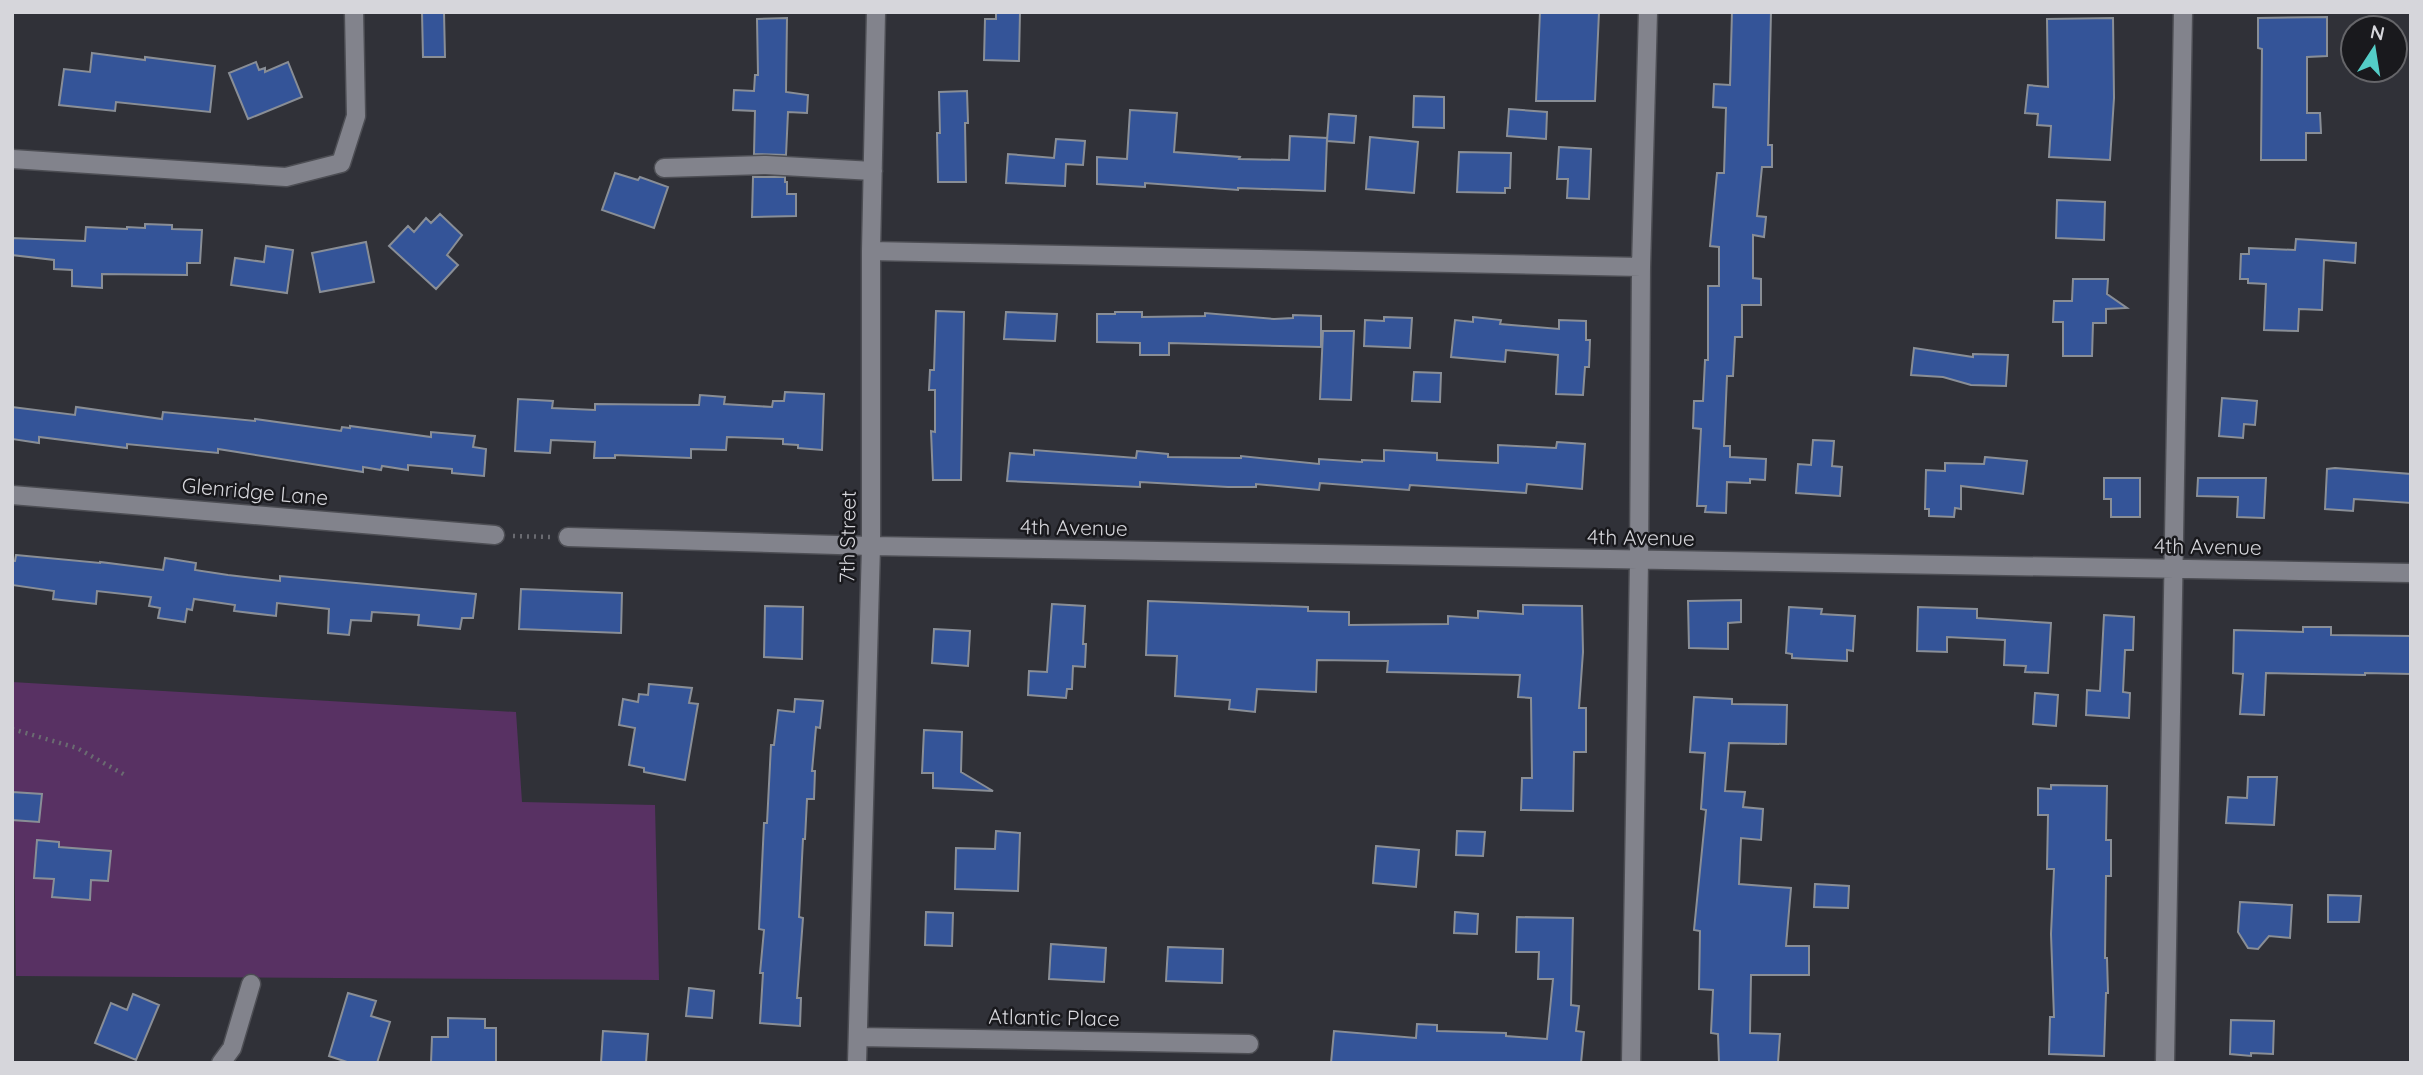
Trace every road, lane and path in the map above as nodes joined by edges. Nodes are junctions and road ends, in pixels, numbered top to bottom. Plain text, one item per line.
1 (354, 12) edge
2 (876, 12) edge
3 (1648, 12) edge
4 (2183, 12) edge
5 (12, 159) edge
6 (664, 167) dead end
7 (873, 171) junction
8 (871, 251) junction
9 (1640, 267) junction
10 (12, 495) edge
11 (495, 535) joint
12 (568, 537) joint
13 (871, 546) junction
14 (1639, 561) junction
15 (2174, 570) junction
16 (2411, 573) edge
17 (12, 729) edge
18 (125, 775) dead end
19 (251, 984) dead end
20 (858, 1037) junction
21 (1249, 1044) dead end
22 (221, 1063) edge
23 (857, 1063) edge
24 (1630, 1063) edge
25 (2165, 1063) edge

1 - 5 street
2 - 7 street, 7th Street
3 - 9 street
4 - 15 street
6 - 7 street
7 - 8 street, 7th Street
8 - 9 street
8 - 13 street, 7th Street
9 - 14 street
10 - 11 street, Glenridge Lane
11 - 12 path
12 - 13 street
13 - 14 street, 4th Avenue
13 - 20 street, 7th Street
14 - 15 street, 4th Avenue
14 - 24 street
15 - 16 street, 4th Avenue
15 - 25 street
17 - 18 path
19 - 22 street
20 - 21 street, Atlantic Place
20 - 23 street, 7th Street

